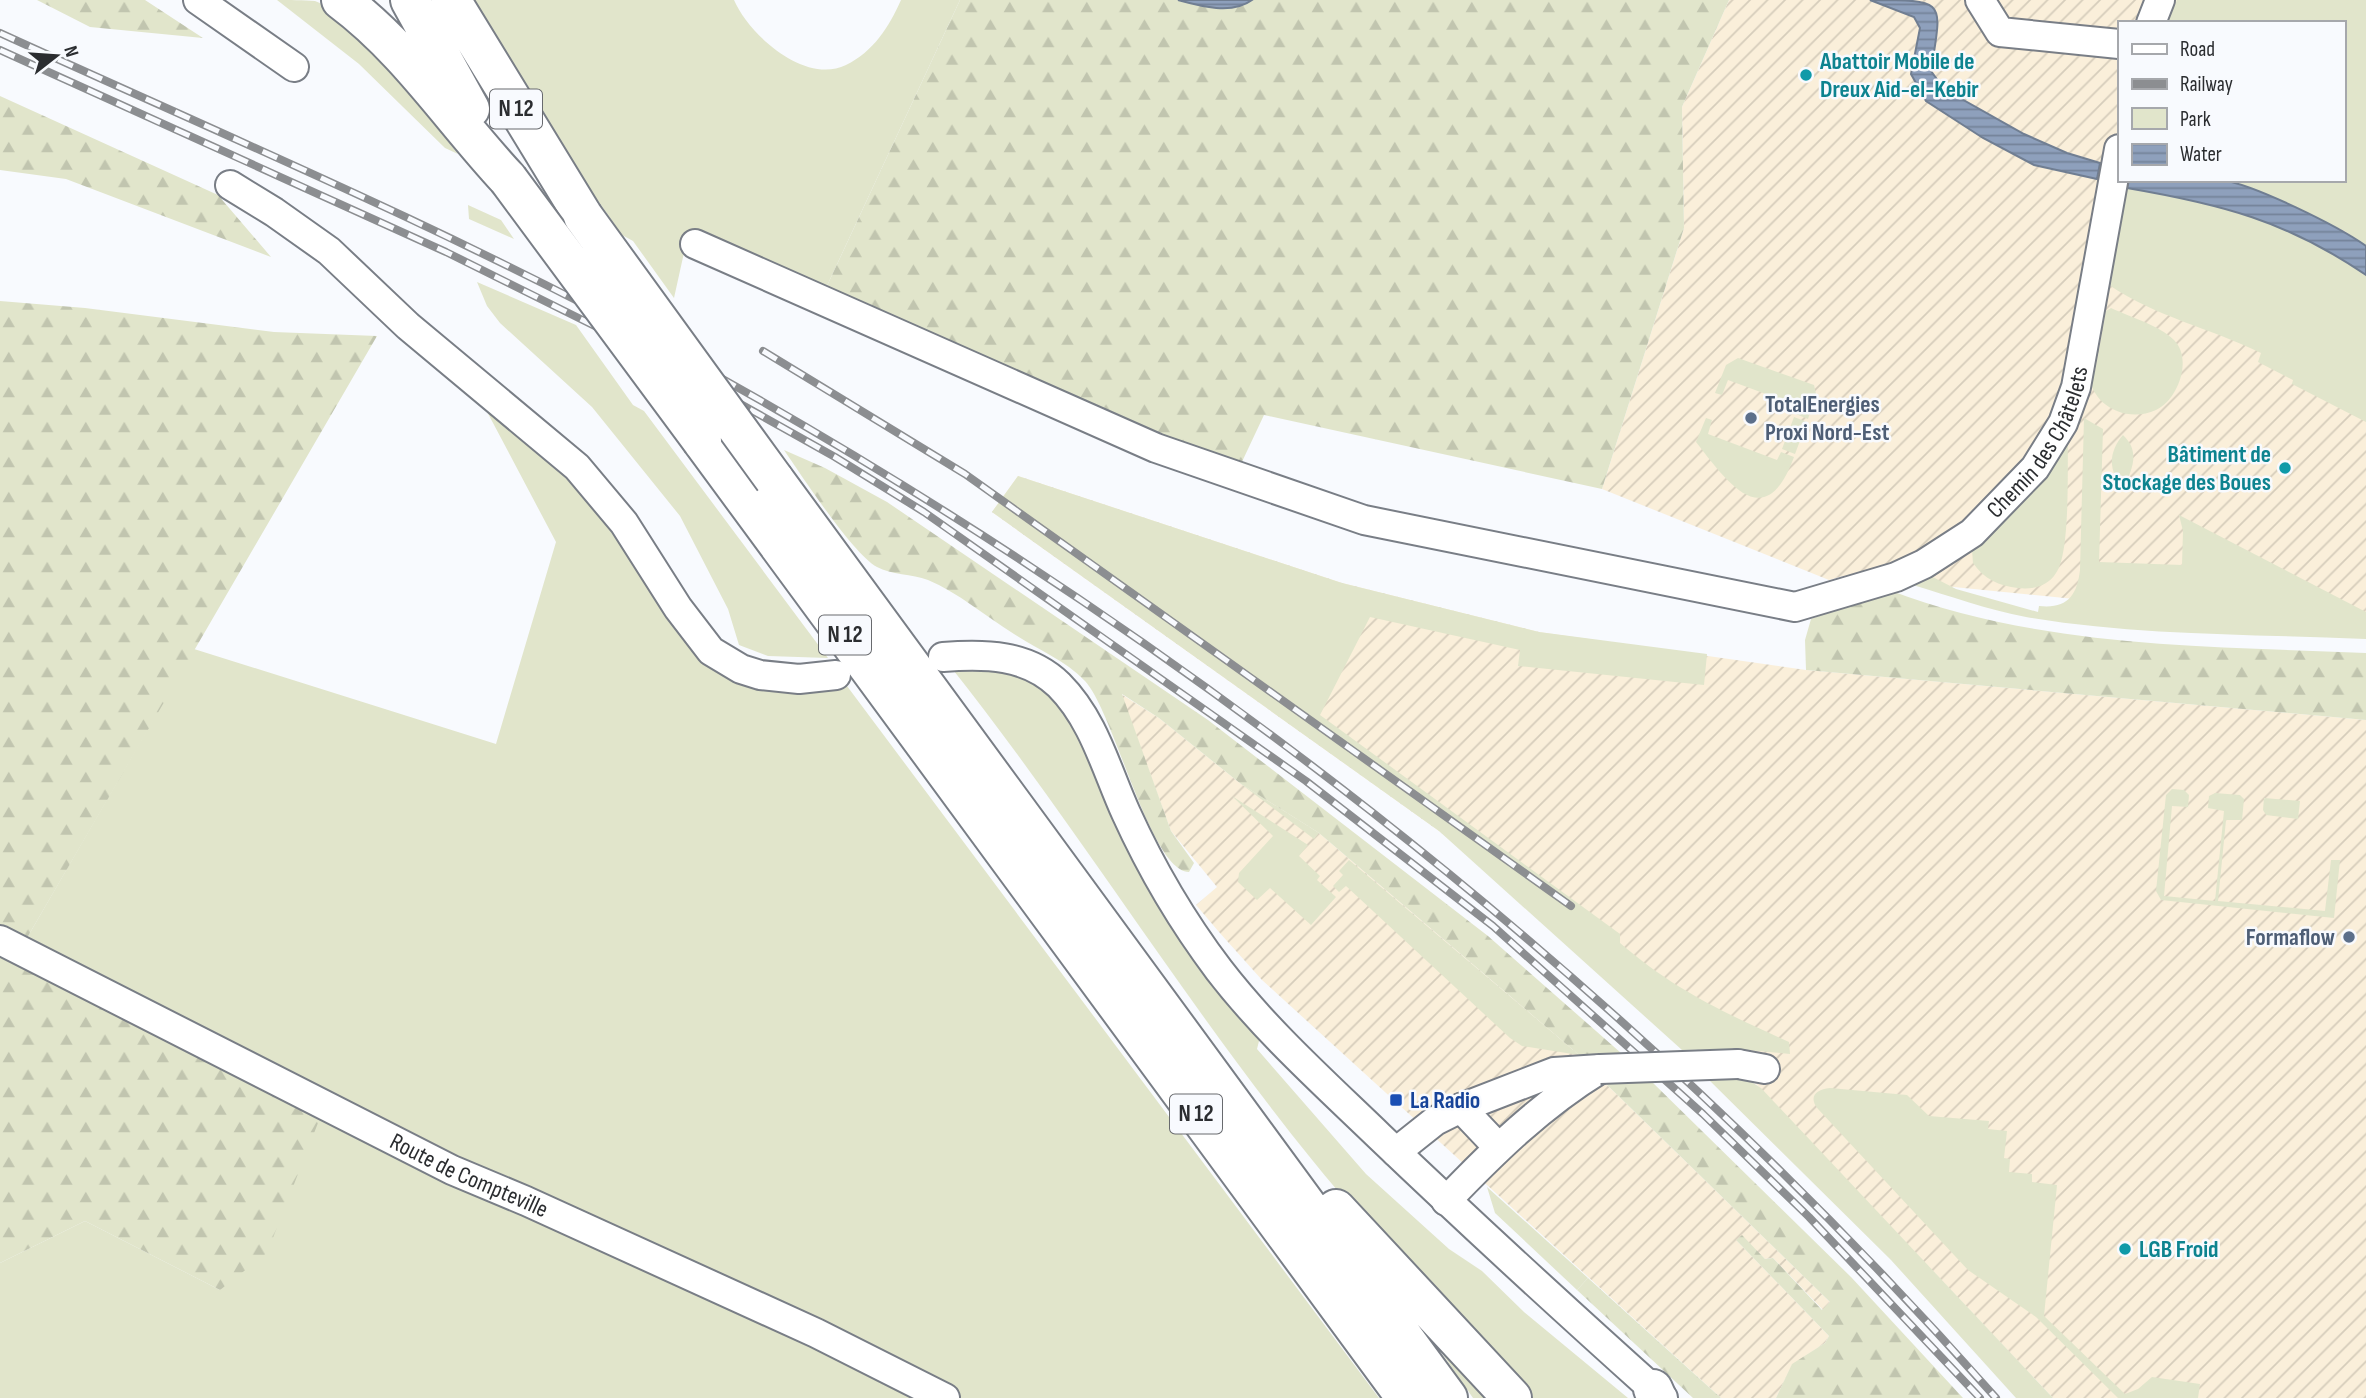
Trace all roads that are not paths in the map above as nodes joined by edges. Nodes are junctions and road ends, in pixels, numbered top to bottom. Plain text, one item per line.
1 (198, 0) edge
2 (341, 0) edge
3 (410, 0) edge
4 (451, 0) edge
5 (1980, 0) edge
6 (2160, 0) edge
7 (2152, 21) edge
8 (2118, 44) edge
9 (294, 67) dead end
10 (2116, 167) edge
11 (508, 179) junction
12 (230, 185) dead end
13 (695, 244) dead end
14 (943, 657) dead end
15 (836, 675) dead end
16 (1065, 877) junction
17 (0, 940) edge
18 (1600, 1069) junction
19 (1765, 1069) dead end
20 (1461, 1108) junction
21 (1498, 1147) junction
22 (1396, 1152) junction
23 (1446, 1201) junction
24 (1658, 1395) edge
25 (945, 1398) edge
26 (1406, 1398) edge
27 (1448, 1398) edge
28 (1513, 1398) edge

1 - 9 street
2 - 11 highway
3 - 11 highway, N 12
4 - 16 highway, N 12, bridge
5 - 8 street
6 - 7 street
10 - 13 street, Chemin des Châtelets
11 - 26 highway, N 12, bridge
12 - 15 street
14 - 22 street
16 - 27 highway, N 12
16 - 28 highway
17 - 25 street, Route de Compteville
18 - 19 street, bridge
18 - 20 street
18 - 21 street
20 - 21 street
20 - 22 street
21 - 23 street
22 - 23 street
23 - 24 street

